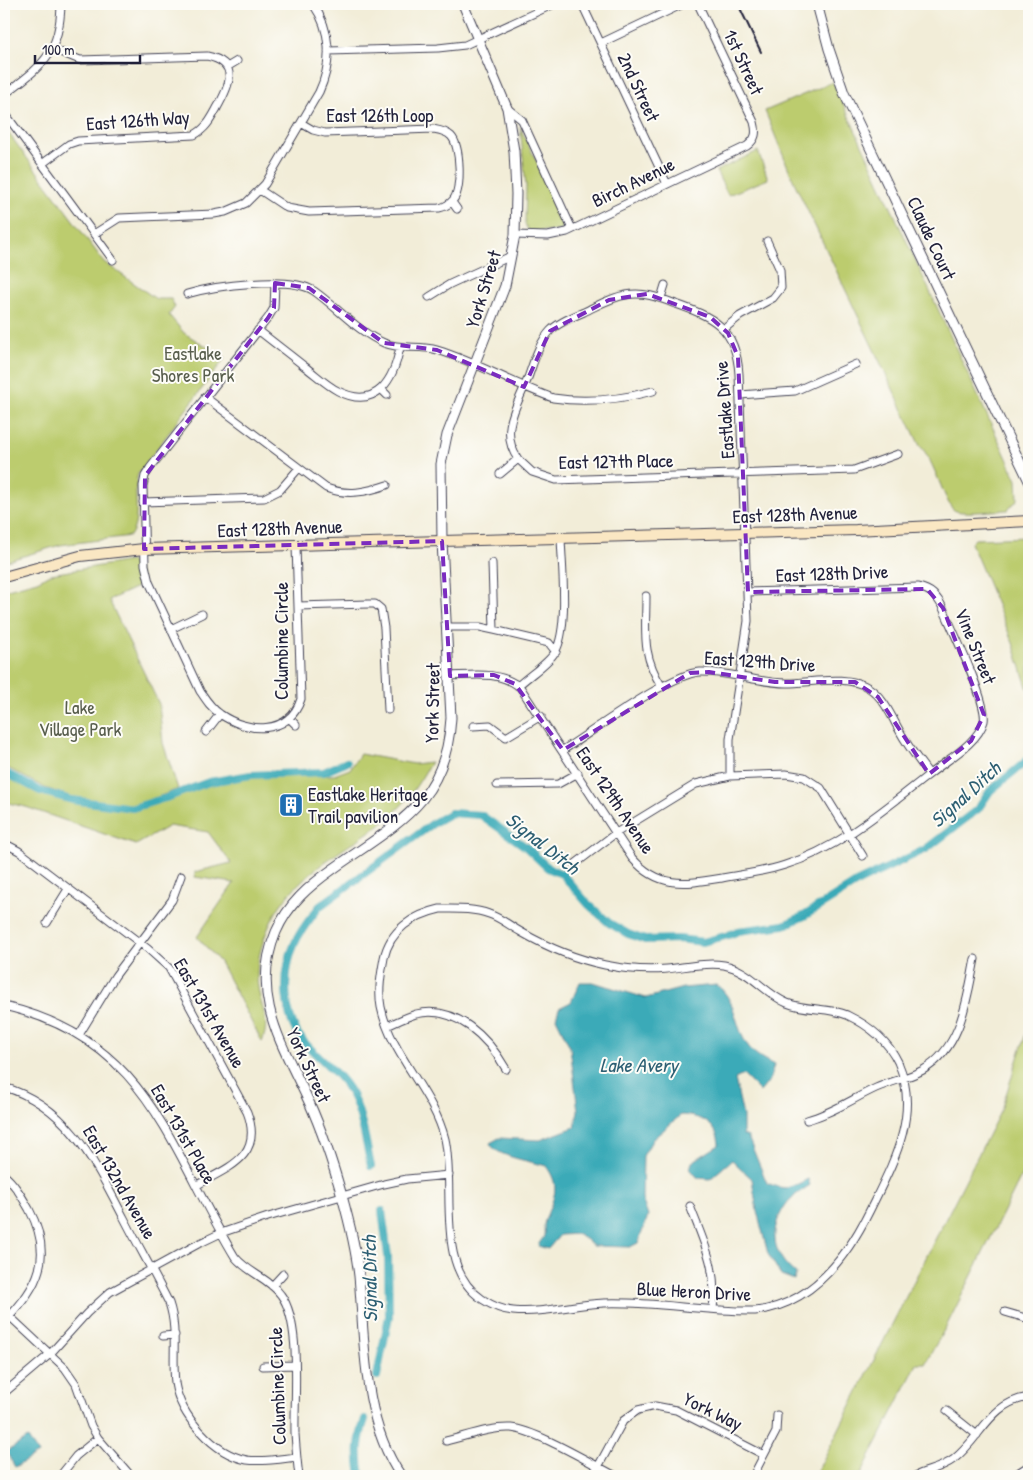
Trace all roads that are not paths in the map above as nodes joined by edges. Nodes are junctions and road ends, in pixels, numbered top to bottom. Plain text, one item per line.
1 (61, 4) edge
2 (312, 4) edge
3 (462, 4) edge
4 (554, 4) edge
5 (582, 4) edge
6 (683, 4) edge
7 (698, 4) edge
8 (817, 4) edge
9 (479, 39) junction
10 (600, 43) junction
11 (53, 49) junction
12 (328, 51) junction
13 (237, 61) dead end
14 (227, 67) junction
15 (4, 95) edge
16 (507, 108) junction
17 (4, 112) edge
18 (301, 123) junction
19 (756, 134) joint
20 (42, 164) junction
21 (667, 184) junction
22 (260, 190) junction
23 (452, 202) junction
24 (457, 209) dead end
25 (572, 230) junction
26 (94, 234) junction
27 (515, 235) junction
28 (767, 241) dead end
29 (511, 256) junction
30 (113, 260) dead end
31 (275, 283) junction
32 (665, 285) dead end
33 (187, 294) dead end
34 (429, 297) dead end
35 (661, 298) junction
36 (724, 329) junction
37 (258, 330) junction
38 (400, 347) junction
39 (475, 364) junction
40 (856, 364) dead end
41 (524, 387) junction
42 (381, 389) junction
43 (653, 391) dead end
44 (387, 395) dead end
45 (740, 395) junction
46 (205, 397) junction
47 (898, 454) dead end
48 (518, 459) junction
49 (298, 468) junction
50 (500, 474) dead end
51 (744, 474) junction
52 (1029, 481) edge
53 (387, 485) dead end
54 (143, 502) junction
55 (1029, 521) edge
56 (746, 533) junction
57 (560, 538) junction
58 (442, 541) junction
59 (296, 546) junction
60 (144, 550) junction
61 (492, 563) dead end
62 (4, 577) edge
63 (918, 587) joint
64 (748, 592) junction
65 (646, 596) dead end
66 (298, 606) junction
67 (202, 614) dead end
68 (448, 628) junction
69 (171, 629) junction
70 (494, 630) junction
71 (556, 652) junction
72 (450, 676) junction
73 (741, 677) junction
74 (518, 686) junction
75 (662, 687) junction
76 (388, 710) dead end
77 (220, 714) junction
78 (541, 716) junction
79 (289, 718) junction
80 (296, 725) dead end
81 (473, 726) dead end
82 (981, 729) joint
83 (206, 732) dead end
84 (563, 750) junction
85 (578, 774) junction
86 (929, 774) junction
87 (730, 776) junction
88 (497, 785) dead end
89 (616, 833) junction
90 (849, 833) junction
91 (4, 843) edge
92 (863, 856) dead end
93 (575, 864) dead end
94 (181, 876) dead end
95 (68, 889) junction
96 (47, 923) dead end
97 (140, 943) junction
98 (975, 959) dead end
99 (4, 1006) edge
100 (387, 1026) junction
101 (79, 1035) junction
102 (506, 1069) dead end
103 (904, 1076) junction
104 (4, 1087) edge
105 (807, 1120) dead end
106 (4, 1175) edge
107 (449, 1175) junction
108 (197, 1184) junction
109 (343, 1197) junction
110 (690, 1206) dead end
111 (220, 1233) junction
112 (151, 1269) junction
113 (283, 1274) dead end
114 (272, 1286) junction
115 (713, 1309) junction
116 (1005, 1312) dead end
117 (7, 1314) edge
118 (1029, 1319) edge
119 (4, 1322) edge
120 (175, 1335) junction
121 (163, 1336) dead end
122 (50, 1354) junction
123 (294, 1365) junction
124 (262, 1366) dead end
125 (4, 1393) edge
126 (1029, 1397) edge
127 (946, 1411) dead end
128 (777, 1415) dead end
129 (977, 1435) junction
130 (98, 1438) junction
131 (446, 1441) dead end
132 (764, 1455) junction
133 (296, 1457) junction
134 (598, 1467) junction
135 (1029, 1467) edge
136 (60, 1476) edge
137 (131, 1476) edge
138 (299, 1476) edge
139 (401, 1476) edge
140 (593, 1476) edge
141 (616, 1476) edge
142 (753, 1476) edge
143 (915, 1476) edge
144 (1015, 1476) edge

1 - 11 street
2 - 12 street
3 - 9 street, York Street
4 - 9 street
5 - 10 street, 2nd Street
6 - 10 street
7 - 19 street, 1st Street
8 - 52 street, Claude Court
9 - 12 street
9 - 16 street, York Street
10 - 21 street, 2nd Street
11 - 14 street
11 - 15 street
12 - 18 street
13 - 14 street
14 - 20 street, East 126th Way
16 - 25 street
16 - 27 street, York Street
17 - 20 street
18 - 22 street
18 - 23 street, East 126th Loop
19 - 21 street, Birch Avenue
20 - 26 street
21 - 25 street, Birch Avenue
22 - 23 street
22 - 26 street
23 - 24 street
25 - 27 street, Birch Avenue
26 - 30 street
27 - 29 street, York Street
28 - 36 street
29 - 34 street
29 - 39 street, York Street
31 - 33 street
31 - 37 street, Columbine Circle
31 - 38 street
32 - 35 street
35 - 36 street, Eastlake Drive
35 - 41 street, Eastlake Drive
36 - 45 street, Eastlake Drive
37 - 42 street
37 - 46 street, Columbine Circle
38 - 39 street
38 - 42 street
39 - 41 street
39 - 58 street, York Street
40 - 45 street
41 - 43 street
41 - 48 street, Eastlake Drive
42 - 44 street
45 - 51 street, Eastlake Drive
46 - 49 street
46 - 54 street, Columbine Circle
47 - 51 street, East 127th Place
48 - 50 street
48 - 51 street, East 127th Place
49 - 53 street
49 - 54 street
51 - 56 street, Eastlake Drive
54 - 60 street, Columbine Circle
55 - 56 main road, East 128th Avenue
56 - 57 main road, East 128th Avenue
56 - 64 street, Eastlake Drive
57 - 58 main road, East 128th Avenue
57 - 71 street
58 - 59 main road, East 128th Avenue
58 - 68 street, York Street
59 - 60 main road, East 128th Avenue
59 - 66 street, Columbine Circle
60 - 62 main road, East 128th Avenue
60 - 69 street, Columbine Circle
61 - 70 street
63 - 64 street, East 128th Drive
63 - 82 street, Vine Street
64 - 73 street, Eastlake Drive
65 - 75 street
66 - 76 street
66 - 79 street, Columbine Circle
67 - 69 street
68 - 70 street
68 - 72 street, York Street
69 - 77 street, Columbine Circle
70 - 71 street
71 - 74 street
72 - 74 street, East 129th Avenue
72 - 109 street, York Street
73 - 75 street, East 129th Drive
73 - 86 street, East 129th Drive
73 - 87 street, Eastlake Drive
74 - 78 street, East 129th Avenue
75 - 84 street, East 129th Drive
77 - 79 street, Columbine Circle
77 - 83 street
78 - 81 street
78 - 84 street, East 129th Avenue
79 - 80 street
82 - 86 street, East 129th Avenue
84 - 85 street, East 129th Avenue
85 - 88 street
85 - 89 street, East 129th Avenue
86 - 90 street, East 129th Avenue
87 - 89 street
87 - 90 street
89 - 90 street, East 129th Avenue
89 - 93 street
90 - 92 street
91 - 95 street, East 131st Avenue
94 - 97 street
95 - 96 street
95 - 97 street, East 131st Avenue
97 - 101 street
97 - 108 street, East 131st Avenue
98 - 103 street
99 - 101 street, East 131st Place
100 - 102 street
100 - 103 street, Blue Heron Drive
100 - 107 street, Blue Heron Drive
101 - 108 street, East 131st Place
103 - 105 street
103 - 115 street, Blue Heron Drive
104 - 112 street, East 132nd Avenue
106 - 117 street
107 - 109 street
107 - 115 street, Blue Heron Drive
108 - 111 street, East 131st Place
109 - 111 street
109 - 139 street, York Street
110 - 115 street
111 - 112 street
111 - 114 street, Columbine Circle
112 - 120 street, East 132nd Avenue
112 - 122 street
113 - 114 street
114 - 123 street, Columbine Circle
116 - 118 street
117 - 119 street
117 - 122 street
120 - 121 street
120 - 133 street, East 132nd Avenue
122 - 125 street
122 - 130 street
123 - 124 street
123 - 133 street, Columbine Circle
126 - 129 street
127 - 129 street
128 - 132 street
129 - 143 street
130 - 136 street
130 - 137 street
131 - 134 street
132 - 134 street, York Way
132 - 142 street
133 - 138 street, Columbine Circle
134 - 140 street, York Way
134 - 141 street
135 - 144 street

